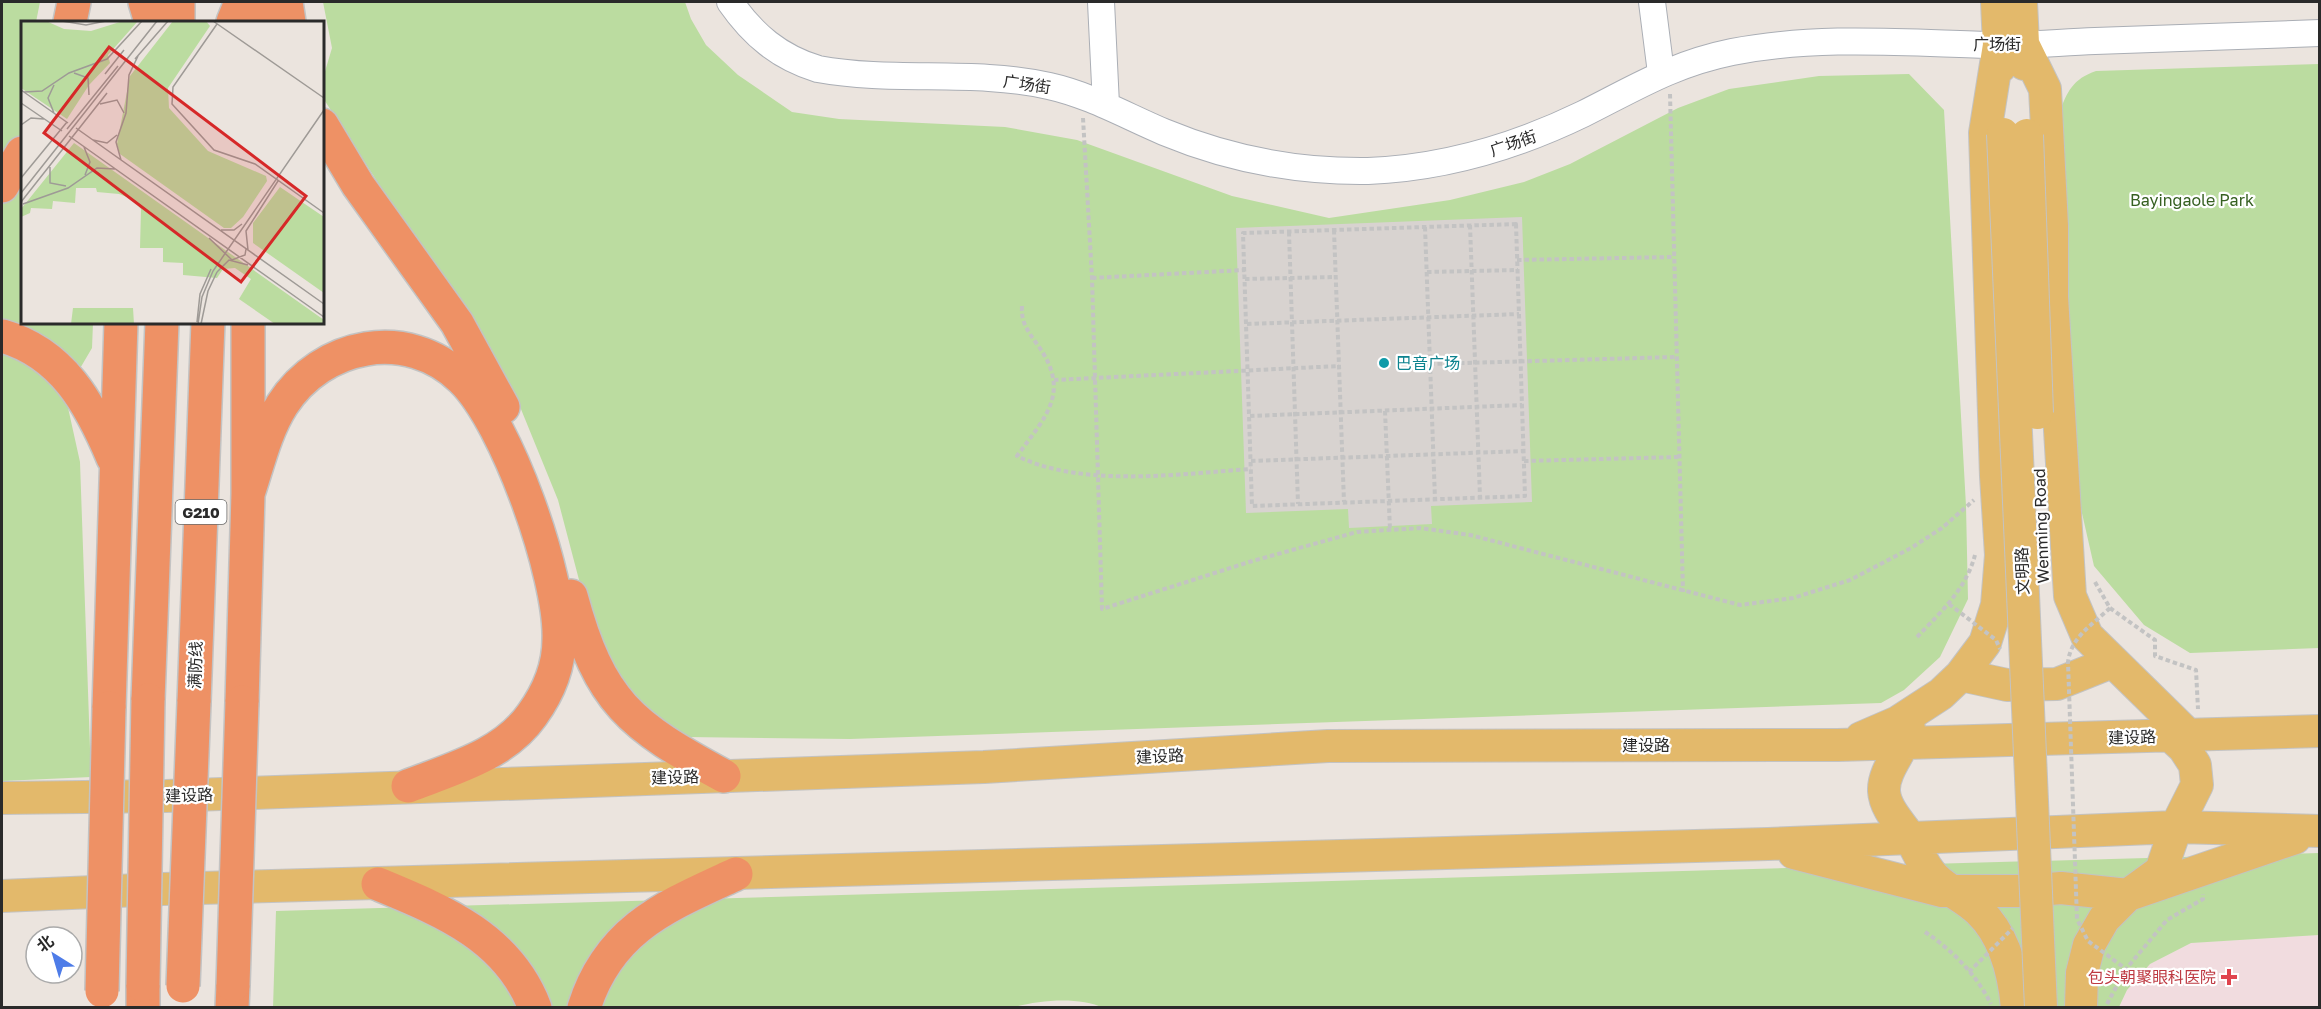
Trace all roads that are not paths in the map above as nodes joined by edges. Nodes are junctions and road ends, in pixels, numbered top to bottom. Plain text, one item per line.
1 (74, 2) edge
2 (128, 2) edge
3 (145, 2) edge
4 (178, 2) edge
5 (216, 2) edge
6 (241, 2) edge
7 (261, 2) edge
8 (285, 2) edge
9 (730, 2) edge
10 (1101, 2) edge
11 (1652, 2) edge
12 (1997, 2) edge
13 (2021, 2) edge
14 (70, 21) edge
15 (128, 21) edge
16 (152, 21) edge
17 (178, 21) edge
18 (216, 21) edge
19 (233, 21) edge
20 (260, 21) edge
21 (289, 21) edge
22 (2319, 33) edge
23 (2011, 45) junction
24 (1665, 71) junction
25 (1106, 105) junction
26 (324, 128) edge
27 (2015, 134) junction
28 (21, 155) edge
29 (2, 186) edge
30 (120, 324) edge
31 (162, 324) edge
32 (208, 324) edge
33 (248, 324) edge
34 (2, 336) edge
35 (116, 466) junction
36 (248, 494) junction
37 (2112, 662) junction
38 (1961, 675) junction
39 (1920, 708) junction
40 (2185, 727) junction
41 (2319, 731) edge
42 (1906, 743) junction
43 (1838, 744) junction
44 (724, 776) junction
45 (408, 786) junction
46 (2, 798) edge
47 (2176, 827) junction
48 (2318, 831) edge
49 (1910, 838) junction
50 (1768, 844) junction
51 (736, 874) junction
52 (378, 884) junction
53 (1953, 892) junction
54 (2128, 895) junction
55 (2, 896) edge
56 (143, 996) edge
57 (233, 996) edge
58 (182, 997) edge
59 (102, 999) edge
60 (535, 1008) edge
61 (584, 1008) edge
62 (2017, 1008) edge
63 (2041, 1008) edge
64 (2060, 1008) edge
65 (2081, 1008) edge

1 - 14 highway
2 - 15 highway
3 - 16 highway
4 - 17 highway
5 - 18 highway
6 - 19 highway
7 - 20 highway
8 - 21 highway
9 - 25 street, 广场街
10 - 25 street
11 - 24 street
12 - 23 main road
13 - 23 main road
22 - 23 street, 广场街
23 - 24 street, 广场街
23 - 27 main road, Wenming Road
23 - 37 main road
23 - 38 main road
24 - 25 street, 广场街
26 - 44 highway
27 - 63 main road, 文明路, bridge
27 - 64 main road, Wenming Road, bridge
28 - 29 highway
30 - 35 highway
31 - 56 highway, G210, bridge
32 - 58 highway, 满防线 / G210, bridge
33 - 36 highway
34 - 35 highway
35 - 59 highway, bridge
36 - 45 highway
36 - 57 highway, bridge
37 - 38 main road
37 - 40 main road
38 - 39 main road
39 - 42 main road
39 - 43 main road
40 - 41 main road, 建设路
40 - 42 main road, 建设路
40 - 47 main road
42 - 43 main road, 建设路
42 - 49 main road
43 - 44 main road, 建设路
44 - 45 main road, 建设路
45 - 46 main road, 建设路
47 - 48 main road
47 - 49 main road
47 - 54 main road
48 - 54 main road
49 - 50 main road
49 - 53 main road
50 - 51 main road
50 - 53 main road
51 - 52 main road
51 - 61 highway
52 - 55 main road
52 - 60 highway
53 - 54 main road
53 - 62 main road
54 - 65 main road

